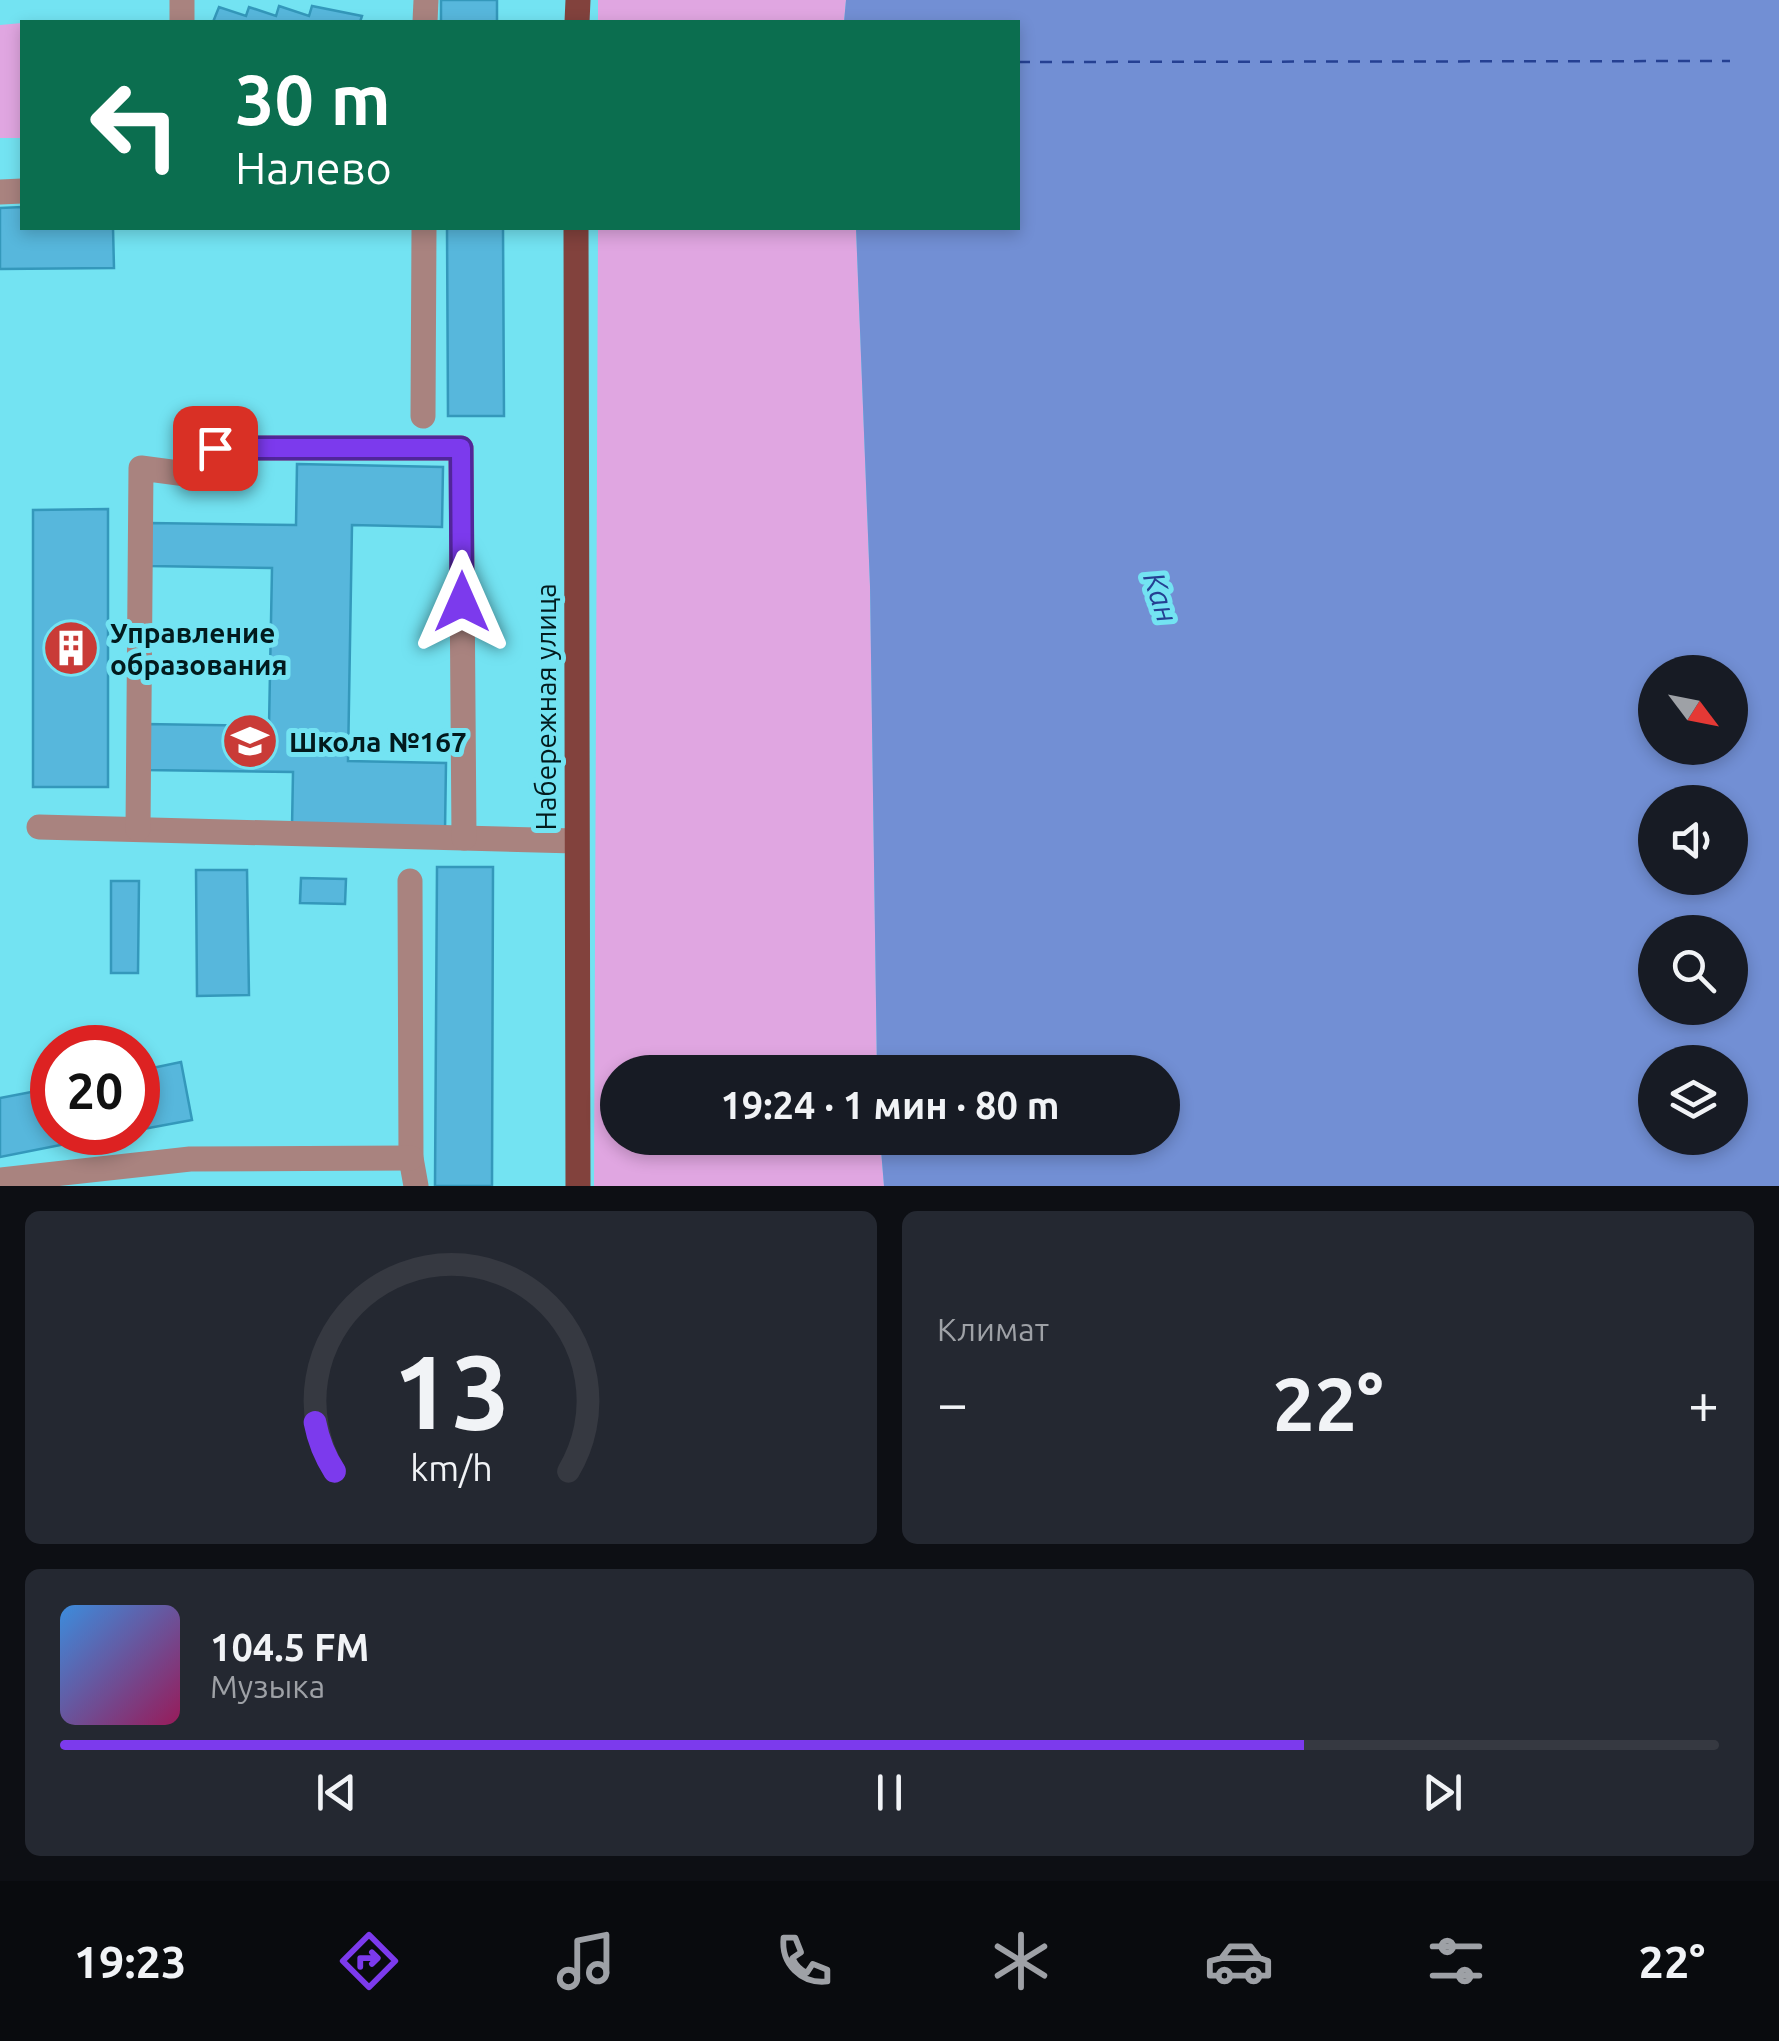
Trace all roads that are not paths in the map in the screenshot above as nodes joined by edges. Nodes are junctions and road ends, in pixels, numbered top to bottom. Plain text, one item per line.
1 (424, 230) edge
2 (576, 230) edge
3 (423, 416) dead end
4 (39, 826) dead end
5 (138, 830) junction
6 (464, 838) junction
7 (575, 842) junction
8 (410, 881) dead end
9 (411, 1158) junction
10 (171, 1173) edge
11 (0, 1180) edge
12 (416, 1186) edge
13 (578, 1186) edge

1 - 3 lane
2 - 7 main road, Набережная улица
4 - 5 lane
5 - 6 lane
5 - 6 lane
6 - 7 lane
7 - 13 main road, Набережная улица
8 - 9 lane
9 - 10 lane
9 - 12 lane
10 - 11 lane

